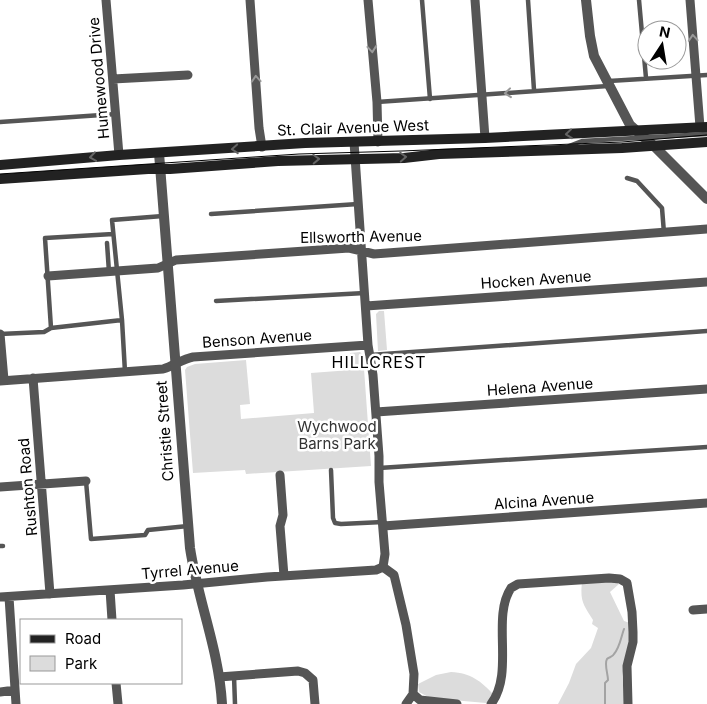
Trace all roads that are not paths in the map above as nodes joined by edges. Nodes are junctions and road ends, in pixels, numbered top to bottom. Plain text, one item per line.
1 (106, 0) edge
2 (250, 0) edge
3 (368, 0) edge
4 (422, 0) edge
5 (475, 0) edge
6 (528, 0) edge
7 (586, 0) edge
8 (639, 0) edge
9 (690, 0) edge
10 (188, 75) dead end
11 (707, 75) edge
12 (696, 76) junction
13 (646, 78) junction
14 (113, 79) junction
15 (608, 83) junction
16 (534, 90) junction
17 (482, 96) junction
18 (430, 99) junction
19 (377, 102) junction
20 (116, 114) junction
21 (0, 122) edge
22 (705, 129) edge
23 (640, 135) junction
24 (485, 138) junction
25 (354, 142) junction
26 (378, 142) junction
27 (707, 142) edge
28 (654, 146) junction
29 (262, 147) junction
30 (558, 150) junction
31 (159, 153) junction
32 (120, 154) junction
33 (354, 159) junction
34 (0, 165) edge
35 (160, 169) junction
36 (627, 178) dead end
37 (0, 180) edge
38 (707, 199) edge
39 (358, 204) junction
40 (210, 214) dead end
41 (163, 216) junction
42 (707, 229) edge
43 (664, 233) junction
44 (113, 234) junction
45 (107, 243) dead end
46 (362, 252) junction
47 (166, 264) junction
48 (113, 271) junction
49 (48, 276) junction
50 (707, 282) edge
51 (365, 293) junction
52 (216, 301) dead end
53 (366, 306) junction
54 (122, 320) junction
55 (51, 328) junction
56 (707, 331) edge
57 (0, 334) edge
58 (369, 350) junction
59 (175, 366) junction
60 (125, 372) junction
61 (33, 378) junction
62 (2, 380) edge
63 (707, 389) edge
64 (376, 412) junction
65 (707, 447) edge
66 (380, 468) junction
67 (331, 470) dead end
68 (280, 475) dead end
69 (86, 481) joint
70 (41, 484) junction
71 (0, 487) edge
72 (707, 503) edge
73 (383, 524) junction
74 (188, 526) junction
75 (383, 567) junction
76 (284, 576) junction
77 (196, 584) junction
78 (110, 590) junction
79 (50, 594) junction
80 (4, 597) edge
81 (707, 609) edge
82 (693, 610) dead end
83 (112, 619) edge
84 (234, 676) junction
85 (220, 677) junction
86 (116, 684) edge
87 (15, 690) junction
88 (0, 692) edge
89 (413, 694) junction
90 (16, 704) edge
91 (118, 704) edge
92 (222, 704) edge
93 (235, 704) edge
94 (315, 704) edge
95 (406, 704) edge
96 (457, 704) edge
97 (492, 704) edge
98 (628, 704) edge

1 - 14 street, Humewood Drive
29 -> 2 street
3 -> 19 street
4 - 18 lane
5 - 17 street
6 - 16 lane
7 - 15 street
8 - 13 lane
12 -> 9 street
10 - 14 street
11 - 12 lane
12 - 13 lane
12 - 22 street
13 - 15 lane
14 - 20 street, Humewood Drive
15 - 16 lane
15 - 23 street
16 -> 17 lane
17 - 18 lane
17 - 24 street
18 - 19 lane
19 - 26 street
20 - 21 lane
20 - 32 street, Humewood Drive
22 - 23 main road, St. Clair Avenue West
23 -> 24 main road, St. Clair Avenue West
23 - 28 street
23 - 30 lane
24 - 26 main road, St. Clair Avenue West
25 - 26 main road, St. Clair Avenue West
25 - 29 main road, St. Clair Avenue West
25 - 33 street
27 - 28 main road, St. Clair Avenue West
28 - 30 main road, St. Clair Avenue West
28 - 38 street
29 -> 31 main road, St. Clair Avenue West
33 -> 30 main road, St. Clair Avenue West
31 - 32 main road, St. Clair Avenue West
31 - 35 street, Christie Street
32 -> 34 main road, St. Clair Avenue West
35 -> 33 main road, St. Clair Avenue West
33 - 39 street
35 - 37 main road, St. Clair Avenue West
35 - 41 street, Christie Street
36 - 43 lane
39 - 40 lane
39 - 46 street
41 - 44 lane
41 - 47 street, Christie Street
42 - 43 street, Ellsworth Avenue
43 - 46 street, Ellsworth Avenue
44 - 48 lane
44 - 49 lane
45 - 48 lane
46 - 47 street, Ellsworth Avenue
46 - 51 street
47 - 48 street, Ellsworth Avenue
47 - 59 street, Christie Street
48 - 49 street, Ellsworth Avenue
48 - 54 lane
49 - 55 lane
50 - 53 street, Hocken Avenue
51 - 52 lane
51 - 53 street
53 - 58 street
54 - 55 lane
54 - 60 lane
55 - 57 lane
56 - 58 lane
57 - 62 street
58 - 59 street, Benson Avenue
58 - 64 street
59 - 60 street, Benson Avenue
59 - 74 street, Christie Street
60 - 61 street, Benson Avenue
61 - 62 street, Benson Avenue
61 - 70 street, Rushton Road
63 - 64 street, Helena Avenue
64 - 66 street
65 - 66 lane
66 - 73 street
67 - 73 lane
68 - 76 street
69 - 70 street
69 - 74 lane
70 - 71 street
70 - 79 street, Rushton Road
72 - 73 street, Alcina Avenue
73 - 75 street
74 - 77 street, Christie Street
75 - 76 street, Tyrrel Avenue
75 - 89 street
76 - 77 street, Tyrrel Avenue
77 - 78 street, Tyrrel Avenue
77 - 85 street, Christie Street
78 - 79 street, Tyrrel Avenue
78 - 83 street
79 - 80 street, Tyrrel Avenue
80 - 87 street
81 - 82 street
84 - 85 street
84 - 93 lane
84 - 94 street
85 - 92 street, Christie Street
86 - 91 street
87 - 88 street
87 - 90 street
89 - 95 street
89 - 96 street
97 - 98 street

